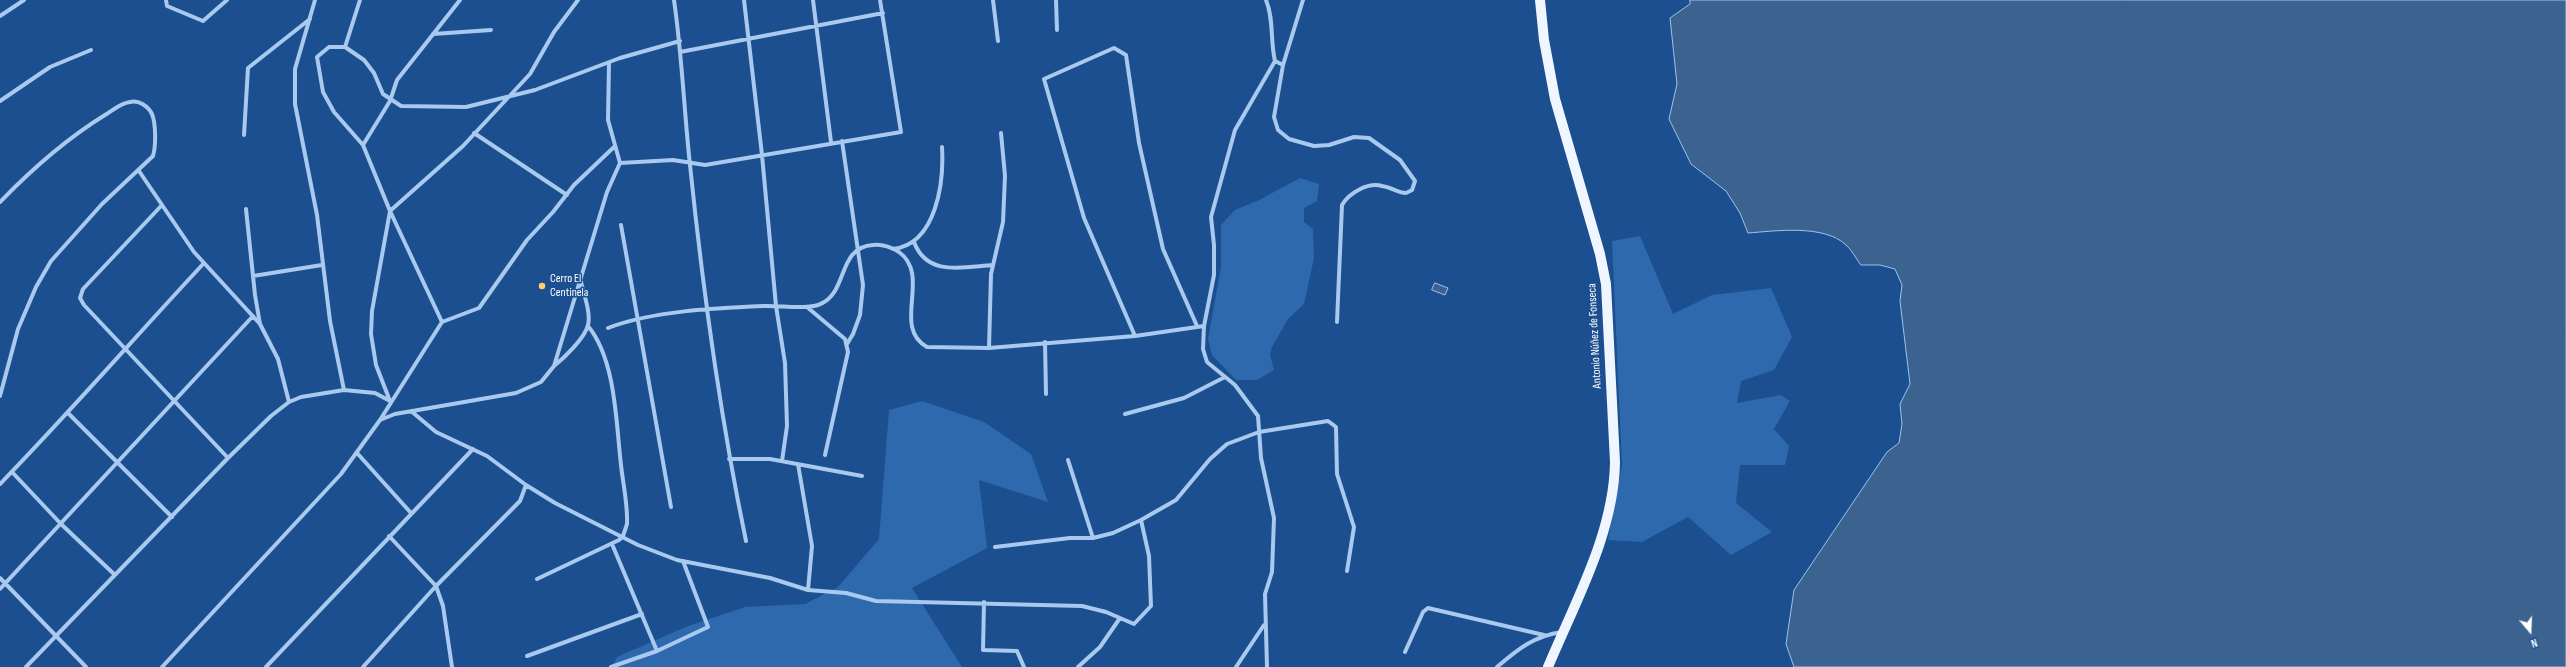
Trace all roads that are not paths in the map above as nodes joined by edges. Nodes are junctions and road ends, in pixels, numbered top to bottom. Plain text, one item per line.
1 (24, 0) edge
2 (166, 0) edge
3 (226, 0) edge
4 (315, 0) edge
5 (360, 0) edge
6 (460, 0) edge
7 (578, 0) edge
8 (674, 0) edge
9 (744, 0) edge
10 (812, 0) edge
11 (880, 0) edge
12 (993, 0) edge
13 (1056, 0) edge
14 (1266, 0) edge
15 (1303, 0) edge
16 (1540, 0) edge
17 (883, 13) junction
18 (0, 16) edge
19 (310, 19) junction
20 (817, 25) junction
21 (491, 30) dead end
22 (1057, 30) dead end
23 (433, 34) junction
24 (750, 38) junction
25 (680, 41) junction
26 (998, 41) dead end
27 (345, 47) junction
28 (91, 50) dead end
29 (680, 52) junction
30 (1275, 61) junction
31 (609, 63) junction
32 (1283, 65) junction
33 (507, 98) junction
34 (390, 100) junction
35 (0, 101) edge
36 (474, 132) junction
37 (1001, 133) dead end
38 (244, 135) dead end
39 (842, 141) junction
40 (831, 142) junction
41 (363, 145) junction
42 (614, 147) junction
43 (942, 147) dead end
44 (762, 155) junction
45 (620, 163) junction
46 (690, 164) junction
47 (139, 171) junction
48 (567, 195) junction
49 (0, 202) edge
50 (162, 205) junction
51 (246, 209) dead end
52 (390, 211) junction
53 (621, 225) dead end
54 (914, 242) junction
55 (858, 248) junction
56 (893, 249) junction
57 (204, 263) junction
58 (322, 265) junction
59 (993, 265) junction
60 (253, 276) junction
61 (581, 281) junction
62 (776, 306) junction
63 (807, 307) junction
64 (706, 311) junction
65 (253, 316) junction
66 (636, 318) junction
67 (442, 322) junction
68 (1337, 322) dead end
69 (260, 324) junction
70 (588, 326) junction
71 (1197, 326) junction
72 (1204, 326) junction
73 (608, 328) dead end
74 (1135, 336) junction
75 (1045, 342) junction
76 (847, 344) junction
77 (125, 347) junction
78 (989, 348) junction
79 (554, 366) junction
80 (1225, 377) junction
81 (344, 390) junction
82 (1046, 394) dead end
83 (0, 396) edge
84 (175, 401) junction
85 (390, 401) junction
86 (289, 402) junction
87 (411, 411) junction
88 (68, 413) junction
89 (1124, 414) dead end
90 (380, 420) junction
91 (1260, 432) junction
92 (473, 449) junction
93 (357, 453) junction
94 (825, 455) dead end
95 (228, 458) junction
96 (729, 459) junction
97 (1068, 460) dead end
98 (782, 461) junction
99 (118, 463) junction
100 (798, 464) junction
101 (12, 472) junction
102 (862, 476) dead end
103 (0, 484) edge
104 (526, 485) junction
105 (671, 507) dead end
106 (411, 513) junction
107 (172, 517) junction
108 (1141, 520) junction
109 (61, 524) junction
110 (389, 536) junction
111 (623, 536) junction
112 (1093, 538) junction
113 (746, 541) dead end
114 (612, 544) junction
115 (995, 547) dead end
116 (682, 561) junction
117 (1347, 571) dead end
118 (115, 575) junction
119 (0, 578) edge
120 (537, 579) dead end
121 (5, 584) junction
122 (436, 586) junction
123 (0, 589) edge
124 (808, 590) junction
125 (984, 602) junction
126 (642, 614) junction
127 (1120, 618) junction
128 (1265, 625) junction
129 (1562, 632) junction
130 (1544, 635) junction
131 (56, 636) junction
132 (657, 651) junction
133 (1405, 652) dead end
134 (527, 656) dead end
135 (623, 665) edge
136 (26, 667) edge
137 (86, 667) edge
138 (163, 667) edge
139 (266, 667) edge
140 (363, 667) edge
141 (452, 667) edge
142 (611, 667) edge
143 (1024, 667) edge
144 (1078, 667) edge
145 (1236, 667) edge
146 (1267, 667) edge
147 (1497, 667) edge
148 (1548, 667) edge

1 - 18 street
2 - 3 street
4 - 19 street
5 - 27 street
6 - 23 street
7 - 33 street
8 - 25 street
9 - 24 street
10 - 20 street
11 - 17 street
12 - 26 street
13 - 22 street
14 - 30 street
15 - 32 street
16 - 129 main road, Antonio Núñez de Fonseca
17 - 20 street
17 - 39 street
19 - 38 street
19 - 58 street
20 - 24 street
20 - 40 street
21 - 23 street
23 - 34 street
24 - 29 street
24 - 44 street
25 - 29 street
25 - 31 street
27 - 34 street
27 - 41 street
28 - 35 street
29 - 46 street
30 - 32 street
30 - 72 street
31 - 33 street
31 - 42 street
32 - 68 street
33 - 34 street
33 - 36 street
34 - 41 street
36 - 48 street
36 - 52 street
37 - 59 street
39 - 40 street
39 - 55 street
40 - 44 street
41 - 52 street
42 - 45 street
42 - 48 street
43 - 54 street
44 - 46 street
44 - 62 street
45 - 46 street
45 - 61 street
46 - 64 street
47 - 49 street
47 - 50 street
47 - 83 street
48 - 67 street
50 - 57 street
50 - 77 street
51 - 60 street
52 - 67 street
52 - 85 street
53 - 66 street
54 - 56 street
54 - 59 street
55 - 56 street
55 - 63 street
55 - 76 street
56 - 78 street
57 - 65 street
57 - 77 street
58 - 60 street
58 - 81 street
59 - 78 street
60 - 69 street
61 - 70 street
61 - 79 street
62 - 63 street
62 - 64 street
62 - 98 street
63 - 76 street
64 - 66 street
64 - 96 street
65 - 69 street
65 - 84 street
66 - 73 street
66 - 105 street
67 - 85 street
69 - 86 street
70 - 79 street
70 - 111 street
71 - 72 street
71 - 74 street
71 - 74 street
72 - 80 street
74 - 75 street
75 - 78 street
75 - 82 street
76 - 94 street
77 - 84 street
77 - 88 street
79 - 87 street
80 - 89 street
80 - 91 street
81 - 85 street
81 - 86 street
84 - 95 street
84 - 99 street
85 - 90 street
86 - 95 street
87 - 90 street
87 - 92 street
88 - 99 street
88 - 101 street
90 - 93 street
91 - 108 street
91 - 117 street
91 - 128 street
92 - 104 street
92 - 106 street
93 - 106 street
93 - 138 street
95 - 107 street
96 - 98 street
96 - 113 street
97 - 112 street
98 - 100 street
99 - 107 street
99 - 109 street
100 - 102 street
100 - 124 street
101 - 103 street
101 - 109 street
104 - 111 street
104 - 122 street
106 - 110 street
107 - 118 street
108 - 112 street
108 - 127 street
109 - 118 street
109 - 121 street
110 - 122 street
110 - 139 street
111 - 114 street
111 - 116 street
112 - 115 street
114 - 120 street
114 - 126 street
116 - 124 street
116 - 132 street
118 - 131 street
119 - 121 street
121 - 123 street
121 - 131 street
122 - 140 street
122 - 141 street
124 - 125 street
125 - 127 street
125 - 143 street
126 - 132 street
126 - 134 street
127 - 144 street
128 - 145 street
128 - 146 street
129 - 130 street
129 - 148 main road, Antonio Núñez de Fonseca
130 - 133 street
130 - 147 street
131 - 136 street
131 - 137 street
132 - 135 street
135 - 142 street

